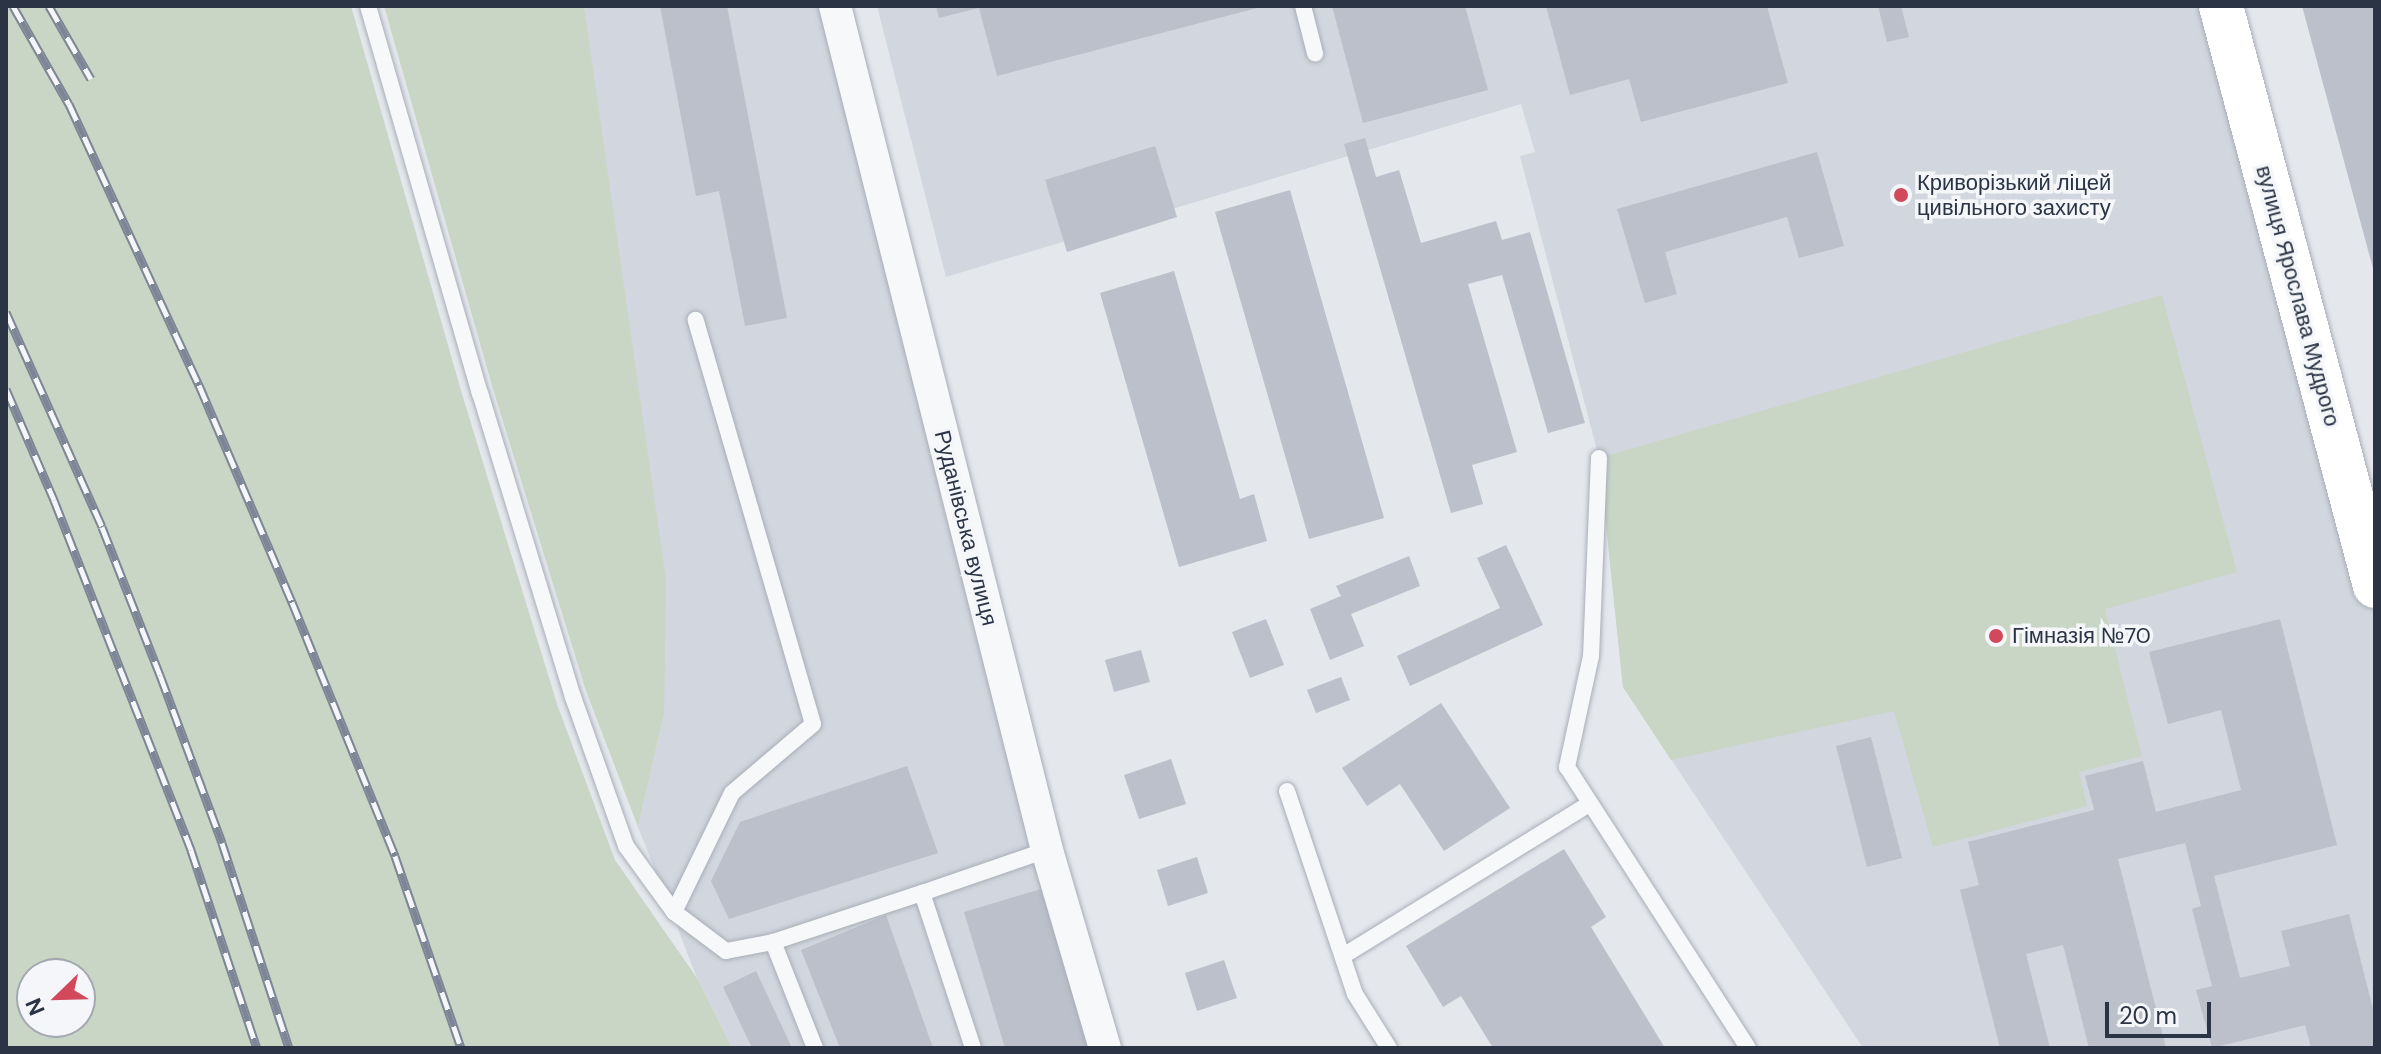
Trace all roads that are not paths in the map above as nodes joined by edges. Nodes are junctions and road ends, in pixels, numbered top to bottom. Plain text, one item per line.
1 (368, 6) edge
2 (835, 6) edge
3 (1303, 6) edge
4 (2221, 6) edge
5 (1315, 53) dead end
6 (696, 320) dead end
7 (1599, 458) dead end
8 (2375, 586) edge
9 (1287, 791) dead end
10 (1589, 804) junction
11 (1047, 850) junction
12 (922, 893) junction
13 (674, 912) junction
14 (773, 942) junction
15 (1343, 956) junction
16 (815, 1048) edge
17 (973, 1048) edge
18 (1105, 1048) edge
19 (1389, 1048) edge
20 (1748, 1048) edge

1 - 13 lane
2 - 11 street, Руданівська вулиця
3 - 5 lane
4 - 8 street, вулиця Ярослава Мудрого
6 - 13 lane
7 - 10 lane
9 - 15 lane
10 - 15 lane
10 - 20 lane
11 - 12 lane
11 - 18 street, Руданівська вулиця
12 - 14 lane
12 - 17 lane
13 - 14 lane
14 - 16 lane
15 - 19 lane

